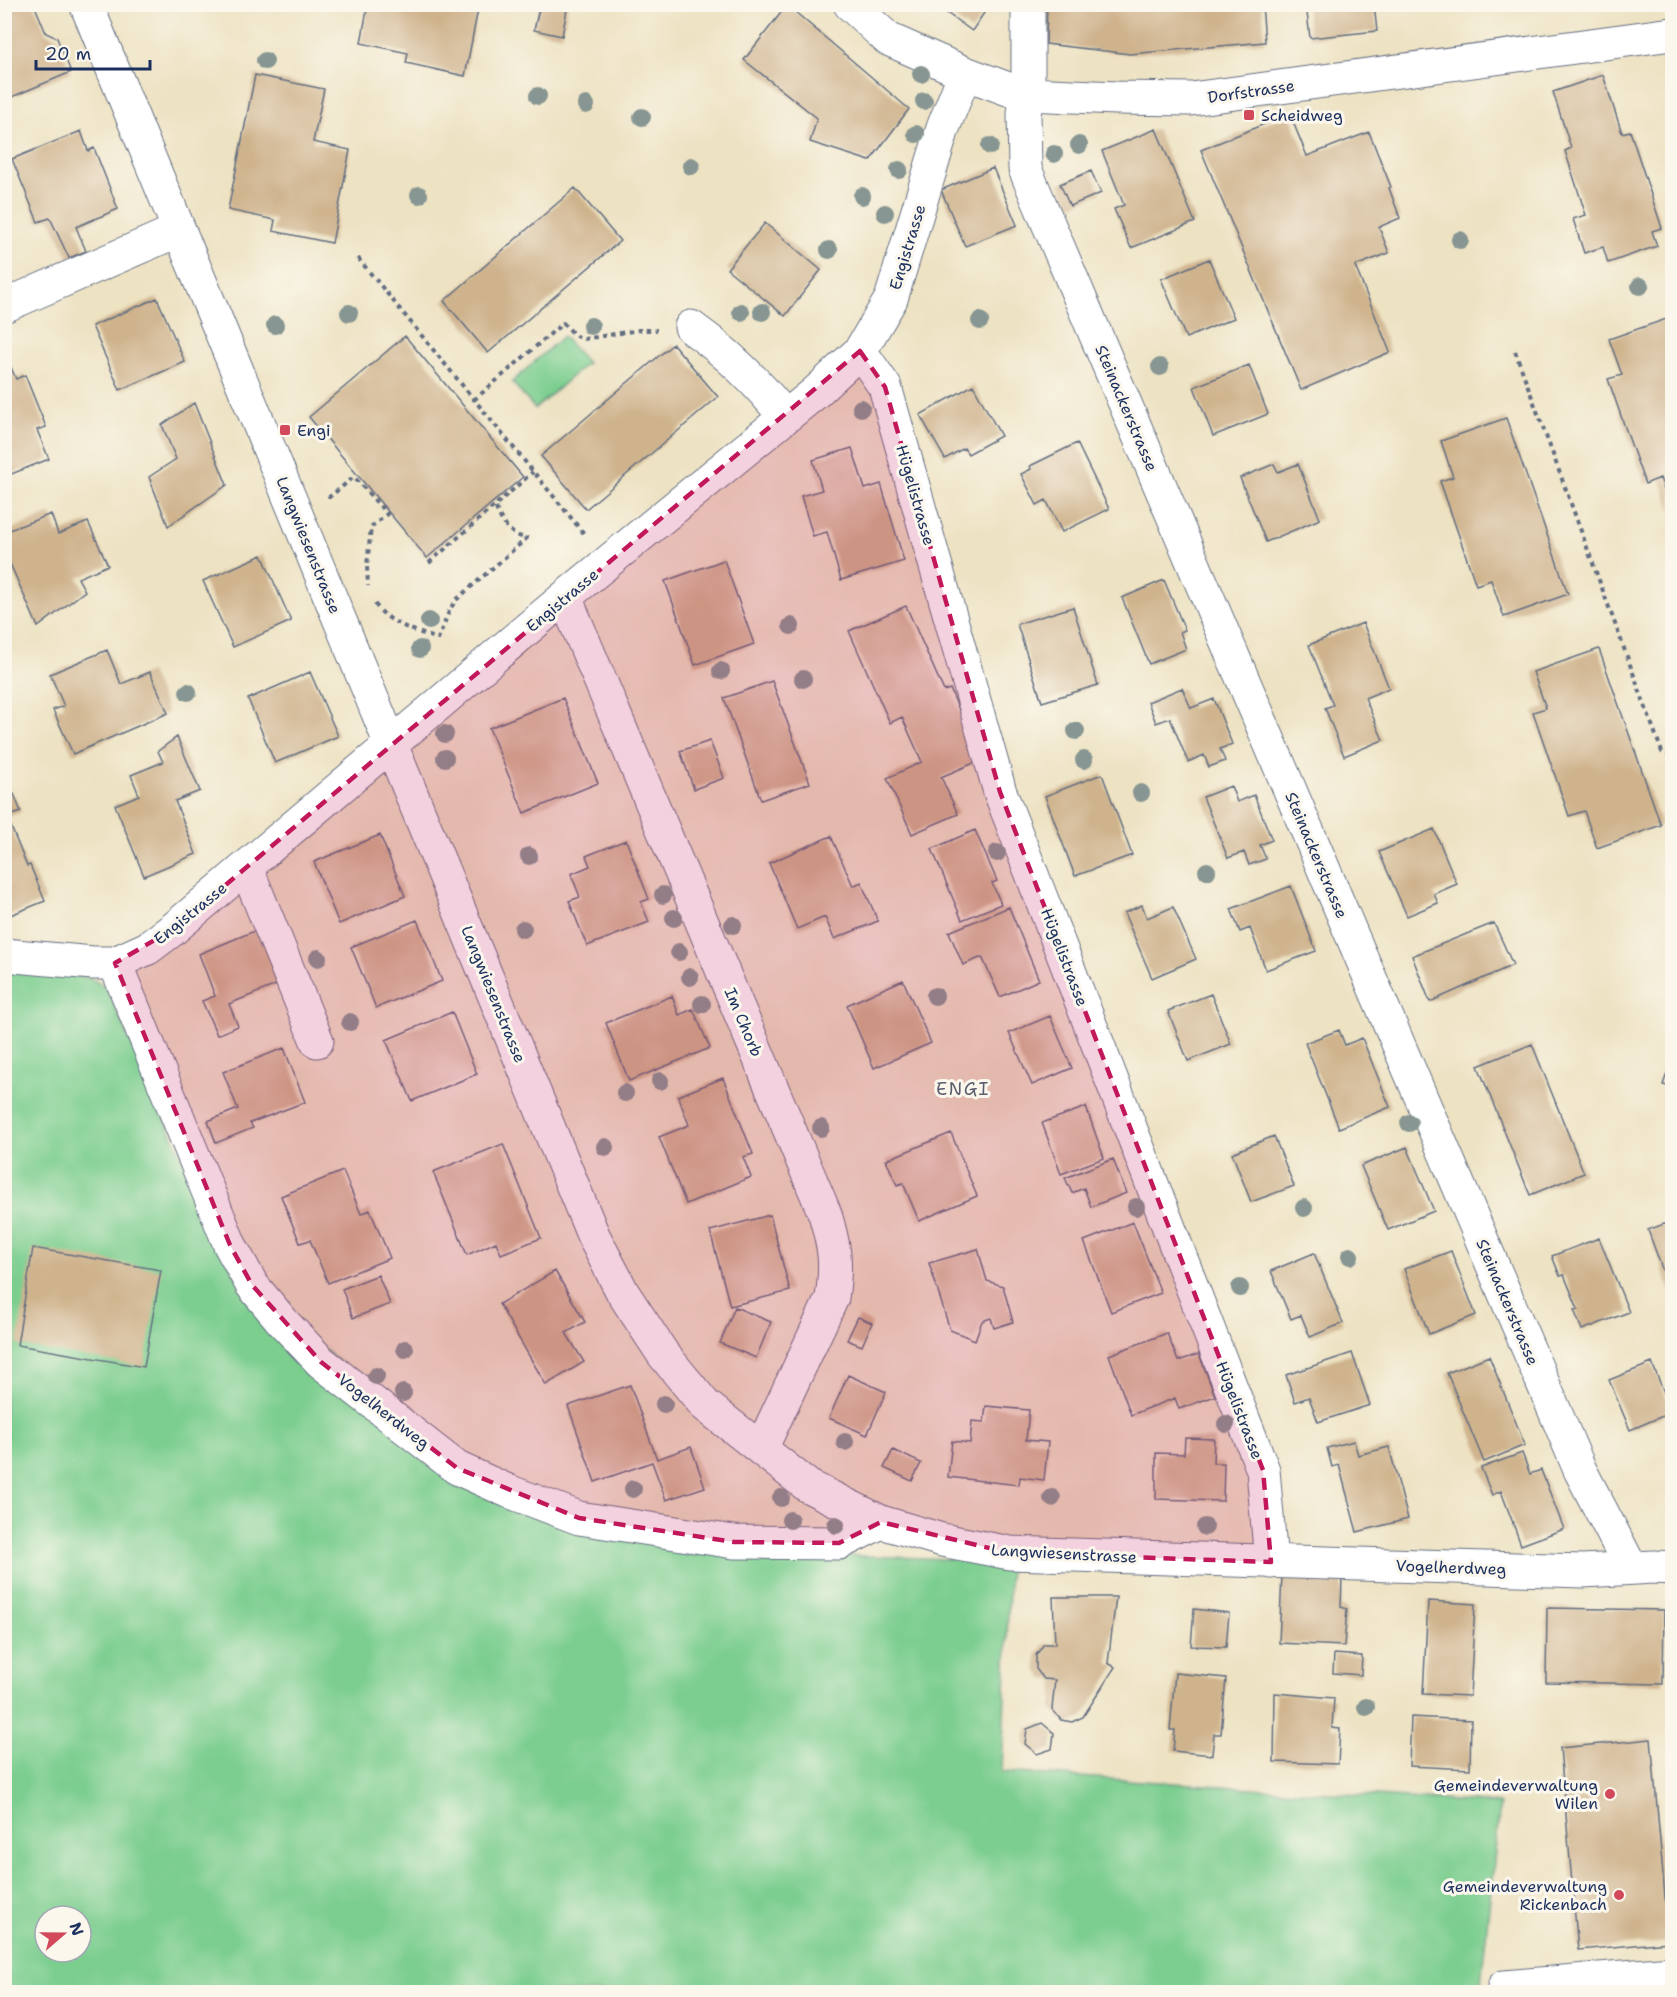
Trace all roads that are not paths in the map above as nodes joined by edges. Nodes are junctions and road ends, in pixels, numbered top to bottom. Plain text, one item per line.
1 (86, 4) edge
2 (850, 4) edge
3 (1028, 4) edge
4 (1672, 34) edge
5 (965, 73) junction
6 (1028, 94) junction
7 (179, 230) junction
8 (4, 306) edge
9 (677, 329) road end
10 (860, 351) junction
11 (785, 417) junction
12 (565, 597) junction
13 (391, 744) junction
14 (246, 867) junction
15 (4, 955) edge
16 (116, 963) junction
17 (317, 1041) dead end
18 (761, 1449) junction
19 (881, 1522) junction
20 (1271, 1562) junction
21 (1631, 1568) junction
22 (1672, 1568) edge
23 (1672, 1973) edge
24 (1504, 1987) dead end

1 - 7 street, Langwiesenstrasse
2 - 5 street, Dorfstrasse
3 - 6 street, Steinackerstrasse
4 - 6 street, Dorfstrasse
5 - 6 street, Dorfstrasse
5 - 10 street, Engistrasse
6 - 21 street, Steinackerstrasse
7 - 8 street
7 - 13 street, Langwiesenstrasse
9 - 11 street
10 - 11 street, Engistrasse
10 - 20 street, Hügelistrasse
11 - 12 street, Engistrasse
12 - 13 street, Engistrasse
12 - 18 street, Im Chorb
13 - 14 street, Engistrasse
13 - 18 street, Langwiesenstrasse
14 - 16 street, Engistrasse
14 - 17 street
15 - 16 street, Engistrasse
16 - 19 street, Vogelherdweg
18 - 19 street, Langwiesenstrasse
19 - 20 street, Langwiesenstrasse
20 - 21 street, Vogelherdweg
21 - 22 street
23 - 24 street

